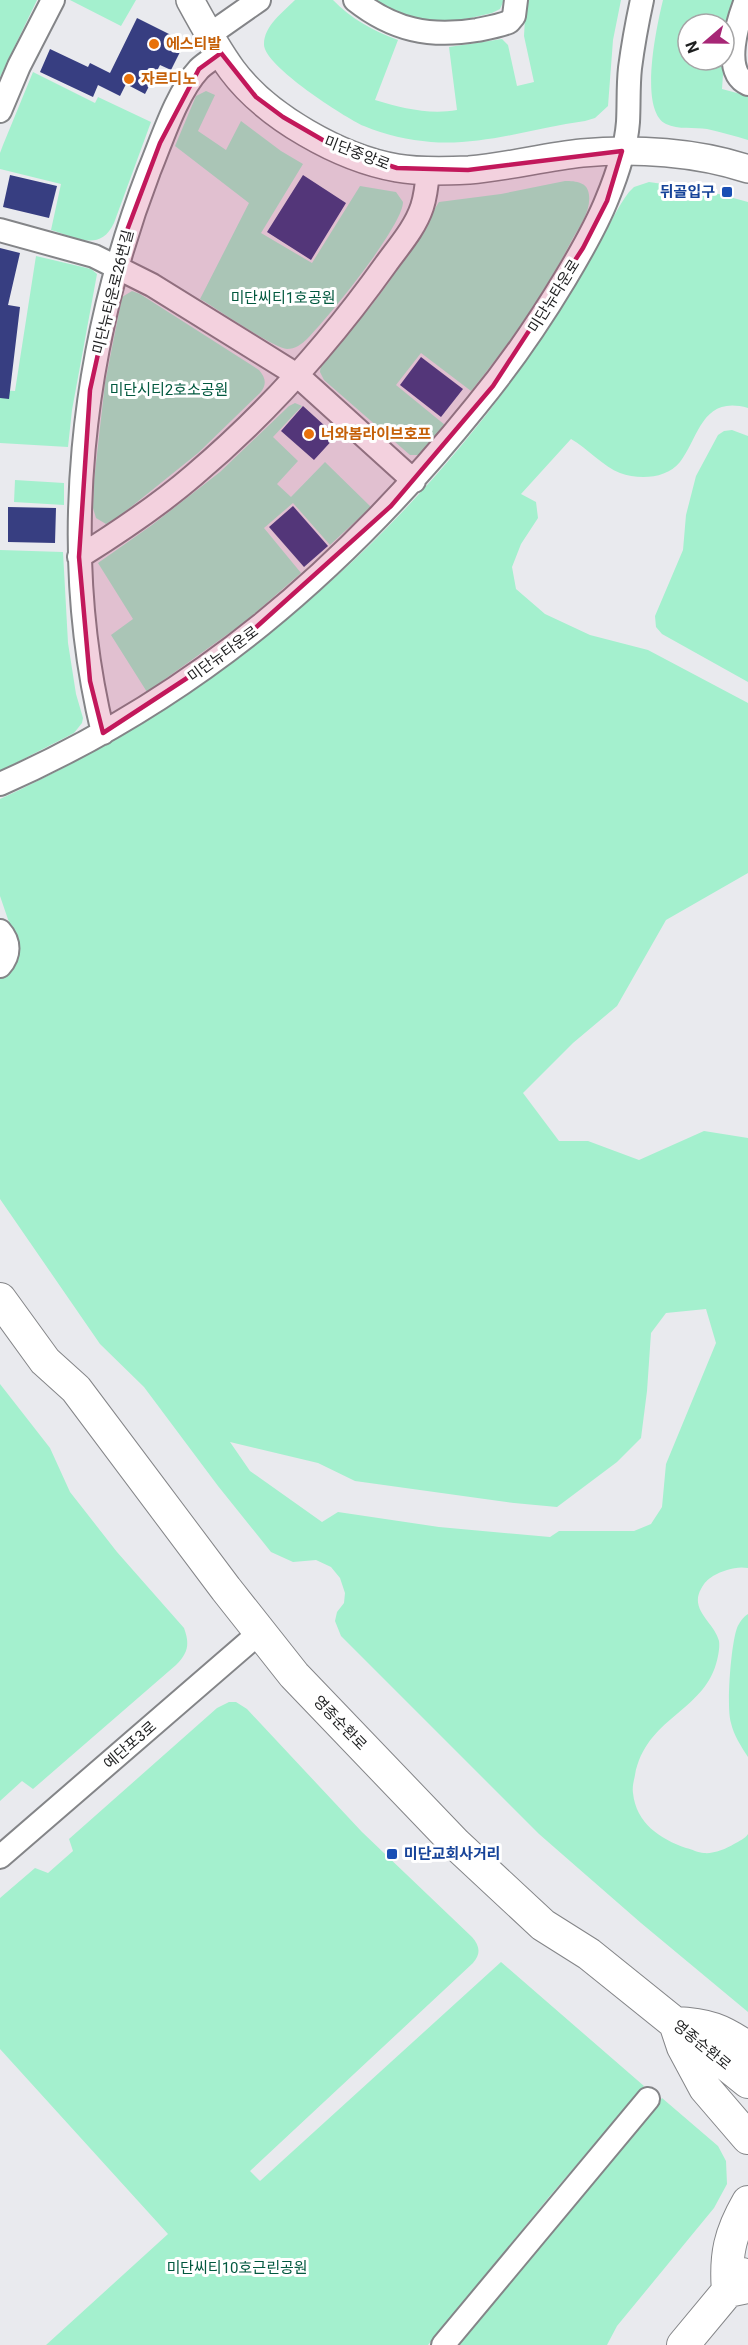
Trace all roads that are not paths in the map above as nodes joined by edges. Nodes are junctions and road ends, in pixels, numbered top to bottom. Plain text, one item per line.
1 (53, 0) edge
2 (190, 0) edge
3 (259, 0) edge
4 (355, 0) edge
5 (516, 0) edge
6 (642, 0) edge
7 (746, 0) edge
8 (215, 44) junction
9 (748, 84) edge
10 (0, 111) edge
11 (622, 151) junction
12 (748, 169) edge
13 (428, 171) junction
14 (0, 230) edge
15 (117, 267) junction
16 (297, 375) junction
17 (414, 481) junction
18 (80, 557) junction
19 (103, 734) junction
20 (0, 784) edge
21 (0, 930) edge
22 (0, 966) edge
23 (0, 1299) edge
24 (259, 1633) junction
25 (0, 1857) edge
26 (675, 2023) junction
27 (748, 2048) edge
28 (748, 2082) edge
29 (648, 2098) dead end
30 (748, 2138) edge
31 (748, 2202) edge
32 (748, 2266) edge
33 (738, 2289) edge
34 (443, 2345) edge
35 (682, 2345) edge

1 - 10 street
2 - 8 street, 미단중앙로
3 - 8 street, 미단뉴타운로26번길
4 - 5 street
6 - 11 street
7 - 9 street
8 - 13 street, 미단중앙로
8 - 15 street, 미단뉴타운로26번길
11 - 12 street, 미단중앙로
11 - 13 street, 미단중앙로
11 - 17 street, 미단뉴타운로
13 - 16 street
14 - 15 street
15 - 16 street
15 - 18 street, 미단뉴타운로26번길
16 - 17 street
16 - 18 street
17 - 19 street, 미단뉴타운로
18 - 19 street, 미단뉴타운로26번길
19 - 20 street, 미단뉴타운로
21 - 22 street
23 - 24 main road, 영종순환로
24 - 25 street, 예단포3로
24 - 26 main road, 영종순환로
26 - 27 main road
26 - 28 main road, 영종순환로
26 - 30 main road
29 - 34 street
31 - 33 main road
32 - 33 main road
33 - 35 main road

